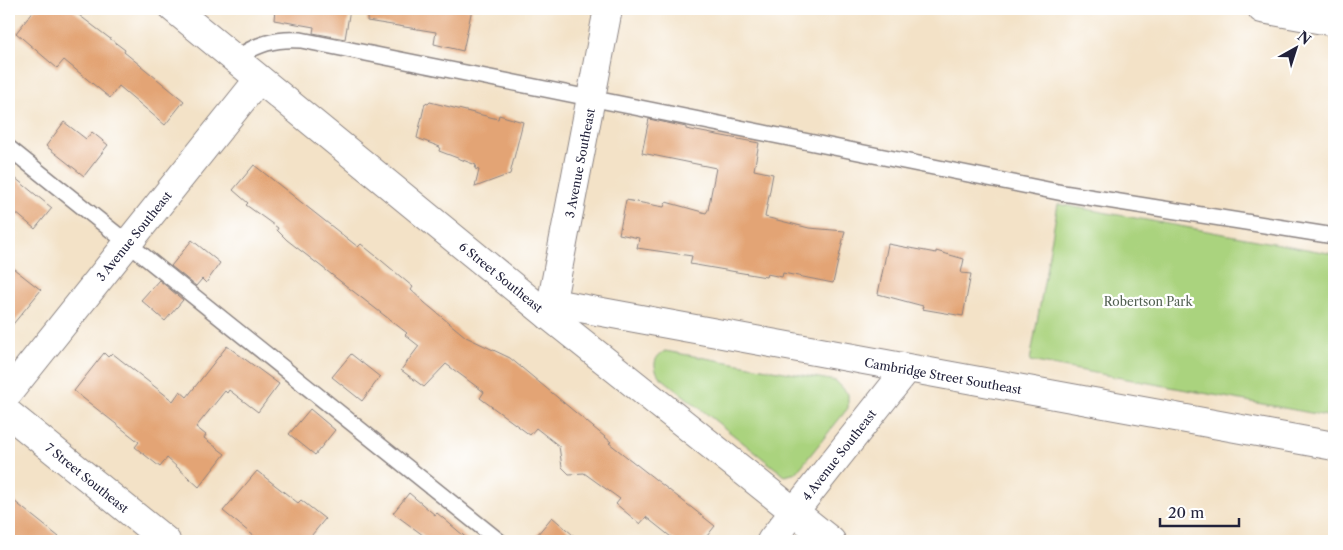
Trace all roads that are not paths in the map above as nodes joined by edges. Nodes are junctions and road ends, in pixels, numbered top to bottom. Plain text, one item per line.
1 (174, 9) edge
2 (608, 9) edge
3 (1262, 9) edge
4 (1334, 22) edge
5 (235, 59) junction
6 (259, 79) junction
7 (592, 98) junction
8 (9, 148) edge
9 (1334, 236) edge
10 (129, 243) junction
11 (551, 309) junction
12 (907, 369) junction
13 (9, 392) edge
14 (9, 414) edge
15 (1334, 446) edge
16 (795, 512) junction
17 (166, 541) edge
18 (498, 541) edge
19 (771, 541) edge
20 (831, 541) edge

1 - 5 street, 6 Street Southeast
2 - 7 street, 3 Avenue Southeast
3 - 4 street
5 - 6 street, 6 Street Southeast
5 - 7 lane
6 - 10 street, 3 Avenue Southeast
6 - 11 street, 6 Street Southeast
7 - 9 lane
7 - 11 street, 3 Avenue Southeast
8 - 10 lane
10 - 13 street, 3 Avenue Southeast
10 - 18 lane
11 - 12 street, Cambridge Street Southeast
11 - 16 street, 6 Street Southeast
12 - 15 street, Cambridge Street Southeast
12 - 16 street, 4 Avenue Southeast
14 - 17 street, 7 Street Southeast
16 - 19 street, 4 Avenue Southeast
16 - 20 street, 6 Street Southeast

